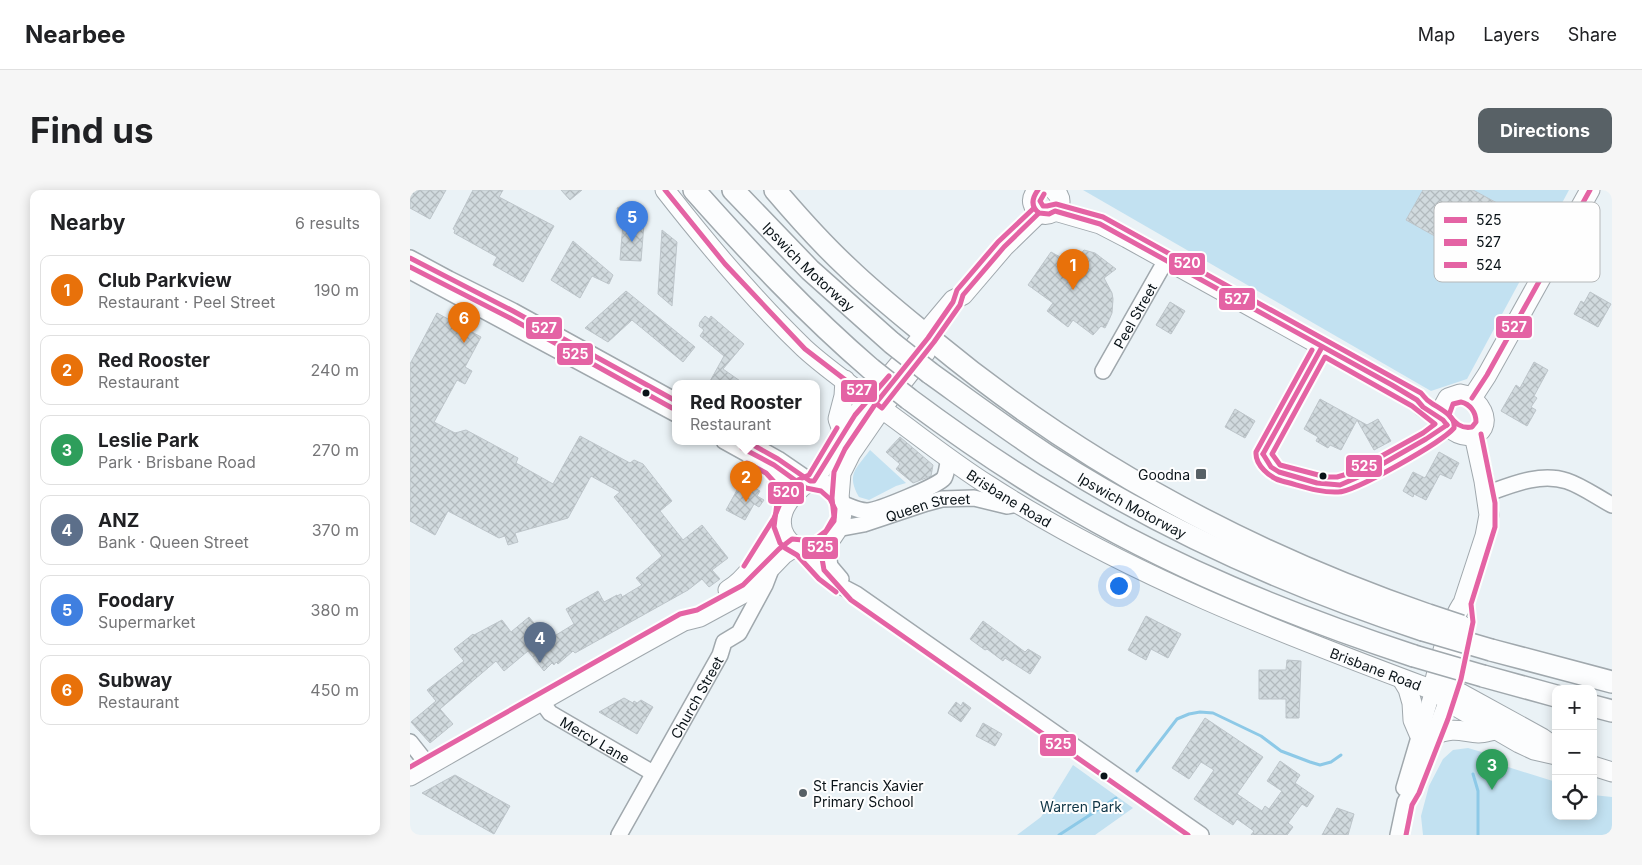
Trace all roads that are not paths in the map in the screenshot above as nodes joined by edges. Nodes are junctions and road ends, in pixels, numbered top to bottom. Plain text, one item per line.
1 (665, 190) edge
2 (694, 190) edge
3 (734, 190) edge
4 (775, 190) edge
5 (1590, 190) edge
6 (1043, 198) edge
7 (1583, 202) edge
8 (410, 258) edge
9 (1166, 260) junction
10 (410, 271) edge
11 (1539, 282) edge
12 (929, 338) junction
13 (1322, 346) junction
14 (1103, 372) dead end
15 (845, 380) junction
16 (1472, 398) junction
17 (672, 399) edge
18 (1417, 400) junction
19 (1446, 401) junction
20 (876, 404) junction
21 (672, 412) edge
22 (1445, 422) junction
23 (843, 433) junction
24 (1474, 435) junction
25 (731, 445) edge
26 (753, 445) edge
27 (1263, 454) dead end
28 (949, 459) junction
29 (1354, 480) dead end
30 (812, 481) junction
31 (1486, 494) junction
32 (840, 501) junction
33 (1018, 504) junction
34 (1612, 505) edge
35 (782, 517) junction
36 (831, 536) junction
37 (799, 547) junction
38 (773, 564) junction
39 (856, 594) junction
40 (684, 620) junction
41 (1426, 623) junction
42 (1402, 680) junction
43 (1612, 682) edge
44 (1443, 693) junction
45 (1552, 695) edge
46 (542, 702) junction
47 (1597, 707) edge
48 (1612, 711) edge
49 (1495, 730) junction
50 (1426, 735) junction
51 (410, 742) edge
52 (1552, 745) edge
53 (1552, 754) edge
54 (429, 766) junction
55 (1597, 767) edge
56 (653, 772) junction
57 (1612, 772) edge
58 (410, 776) edge
59 (619, 835) edge
60 (1201, 835) edge
61 (1398, 835) edge

1 - 15 main road, Brisbane Road
2 - 45 highway, bridge
3 - 41 highway, Ipswich Motorway, bridge
4 - 12 highway
5 - 7 main road
6 - 9 main road
6 - 12 main road
8 - 17 street
9 - 13 main road
9 - 14 street, Peel Street
10 - 21 street
11 - 16 main road
12 - 20 main road
12 - 41 highway
13 - 18 main road
13 - 27 street
15 - 20 main road, Brisbane Road
15 - 23 main road
16 - 19 main road
16 - 24 main road
18 - 19 main road
18 - 22 main road
19 - 22 main road
20 - 23 main road
20 - 28 main road, Brisbane Road
20 - 32 main road
22 - 24 main road
22 - 29 street
23 - 30 main road
24 - 31 main road
25 - 35 street
26 - 30 street
28 - 32 street, Queen Street
28 - 33 main road, Brisbane Road
30 - 32 main road
30 - 35 main road
31 - 34 street
31 - 44 main road
32 - 36 main road
33 - 36 street, Queen Street
33 - 42 main road, Brisbane Road
35 - 37 main road
35 - 40 main road
36 - 37 main road
36 - 39 street
37 - 38 main road
37 - 39 street
38 - 40 main road
38 - 56 street, Church Street
39 - 60 street
40 - 46 main road
41 - 43 highway, bridge
42 - 44 main road, Brisbane Road
42 - 50 main road
44 - 49 main road, Brisbane Road
44 - 50 street
44 - 52 main road, Brisbane Road
46 - 54 main road
46 - 56 street, Mercy Lane
47 - 48 highway
49 - 50 main road
49 - 53 main road, Brisbane Road
50 - 61 street
51 - 54 street
54 - 58 main road
55 - 57 main road
56 - 59 street, Church Street

